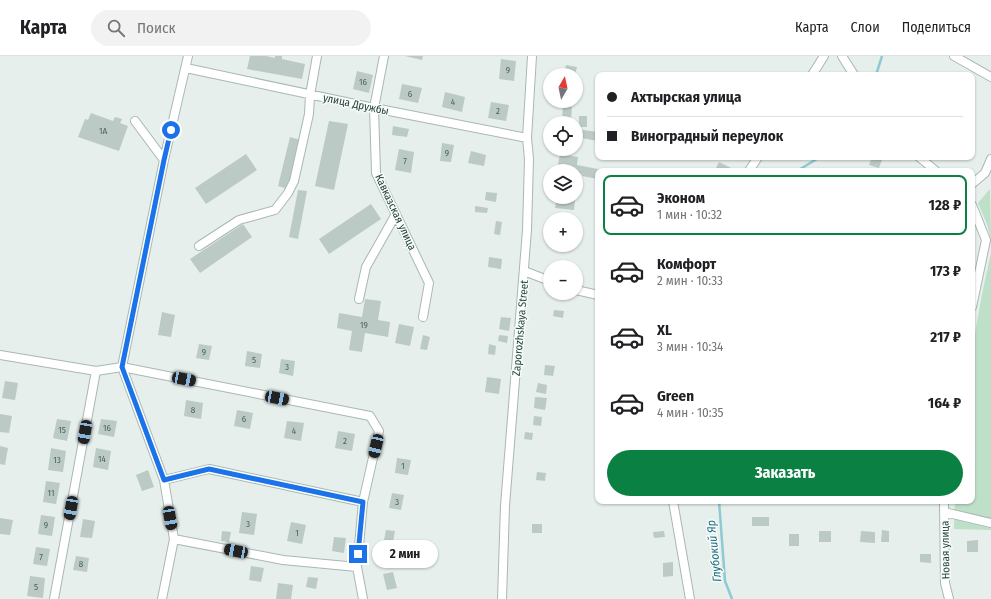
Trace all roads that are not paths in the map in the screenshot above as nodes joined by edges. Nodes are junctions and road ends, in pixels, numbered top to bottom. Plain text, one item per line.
1 (188, 56) edge
2 (317, 56) edge
3 (384, 56) edge
4 (532, 56) edge
5 (824, 56) edge
6 (842, 56) edge
7 (954, 56) edge
8 (186, 68) junction
9 (814, 72) edge
10 (852, 72) edge
11 (991, 77) edge
12 (310, 95) junction
13 (374, 108) junction
14 (134, 120) dead end
15 (527, 138) junction
16 (991, 159) edge
17 (164, 160) junction
18 (923, 160) edge
19 (932, 168) edge
20 (975, 181) edge
21 (975, 212) edge
22 (396, 214) junction
23 (199, 246) dead end
24 (524, 271) junction
25 (543, 278) edge
26 (583, 292) edge
27 (975, 293) edge
28 (595, 294) edge
29 (359, 299) dead end
30 (423, 317) dead end
31 (0, 355) edge
32 (122, 367) junction
33 (96, 371) junction
34 (164, 480) junction
35 (363, 502) junction
36 (674, 504) edge
37 (944, 504) edge
38 (944, 512) junction
39 (991, 523) edge
40 (174, 539) junction
41 (357, 568) junction
42 (54, 599) edge
43 (162, 599) edge
44 (363, 599) edge
45 (502, 599) edge
46 (690, 599) edge
47 (949, 599) edge

1 - 8 street
2 - 12 street
3 - 13 street, Кавказская улица
4 - 15 street, Zaporozhskaya Street
5 - 9 street
6 - 10 street
7 - 11 street
8 - 12 street, улица Дружбы
8 - 17 street
12 - 13 street, улица Дружбы
12 - 23 street
13 - 15 street, улица Дружбы
13 - 22 street, Кавказская улица
14 - 17 street
15 - 24 street, Zaporozhskaya Street
16 - 20 street
17 - 32 street
18 - 19 street
21 - 27 street
22 - 29 street
22 - 30 street, Кавказская улица
24 - 25 street
24 - 45 street, Zaporozhskaya Street
26 - 28 street
31 - 33 street
32 - 33 street
32 - 34 street
32 - 35 street
33 - 42 street
34 - 35 street
34 - 40 street
35 - 41 street
36 - 46 street
37 - 38 street, Новая улица
38 - 39 street
38 - 47 street, Новая улица
40 - 41 street
40 - 43 street
41 - 44 street

